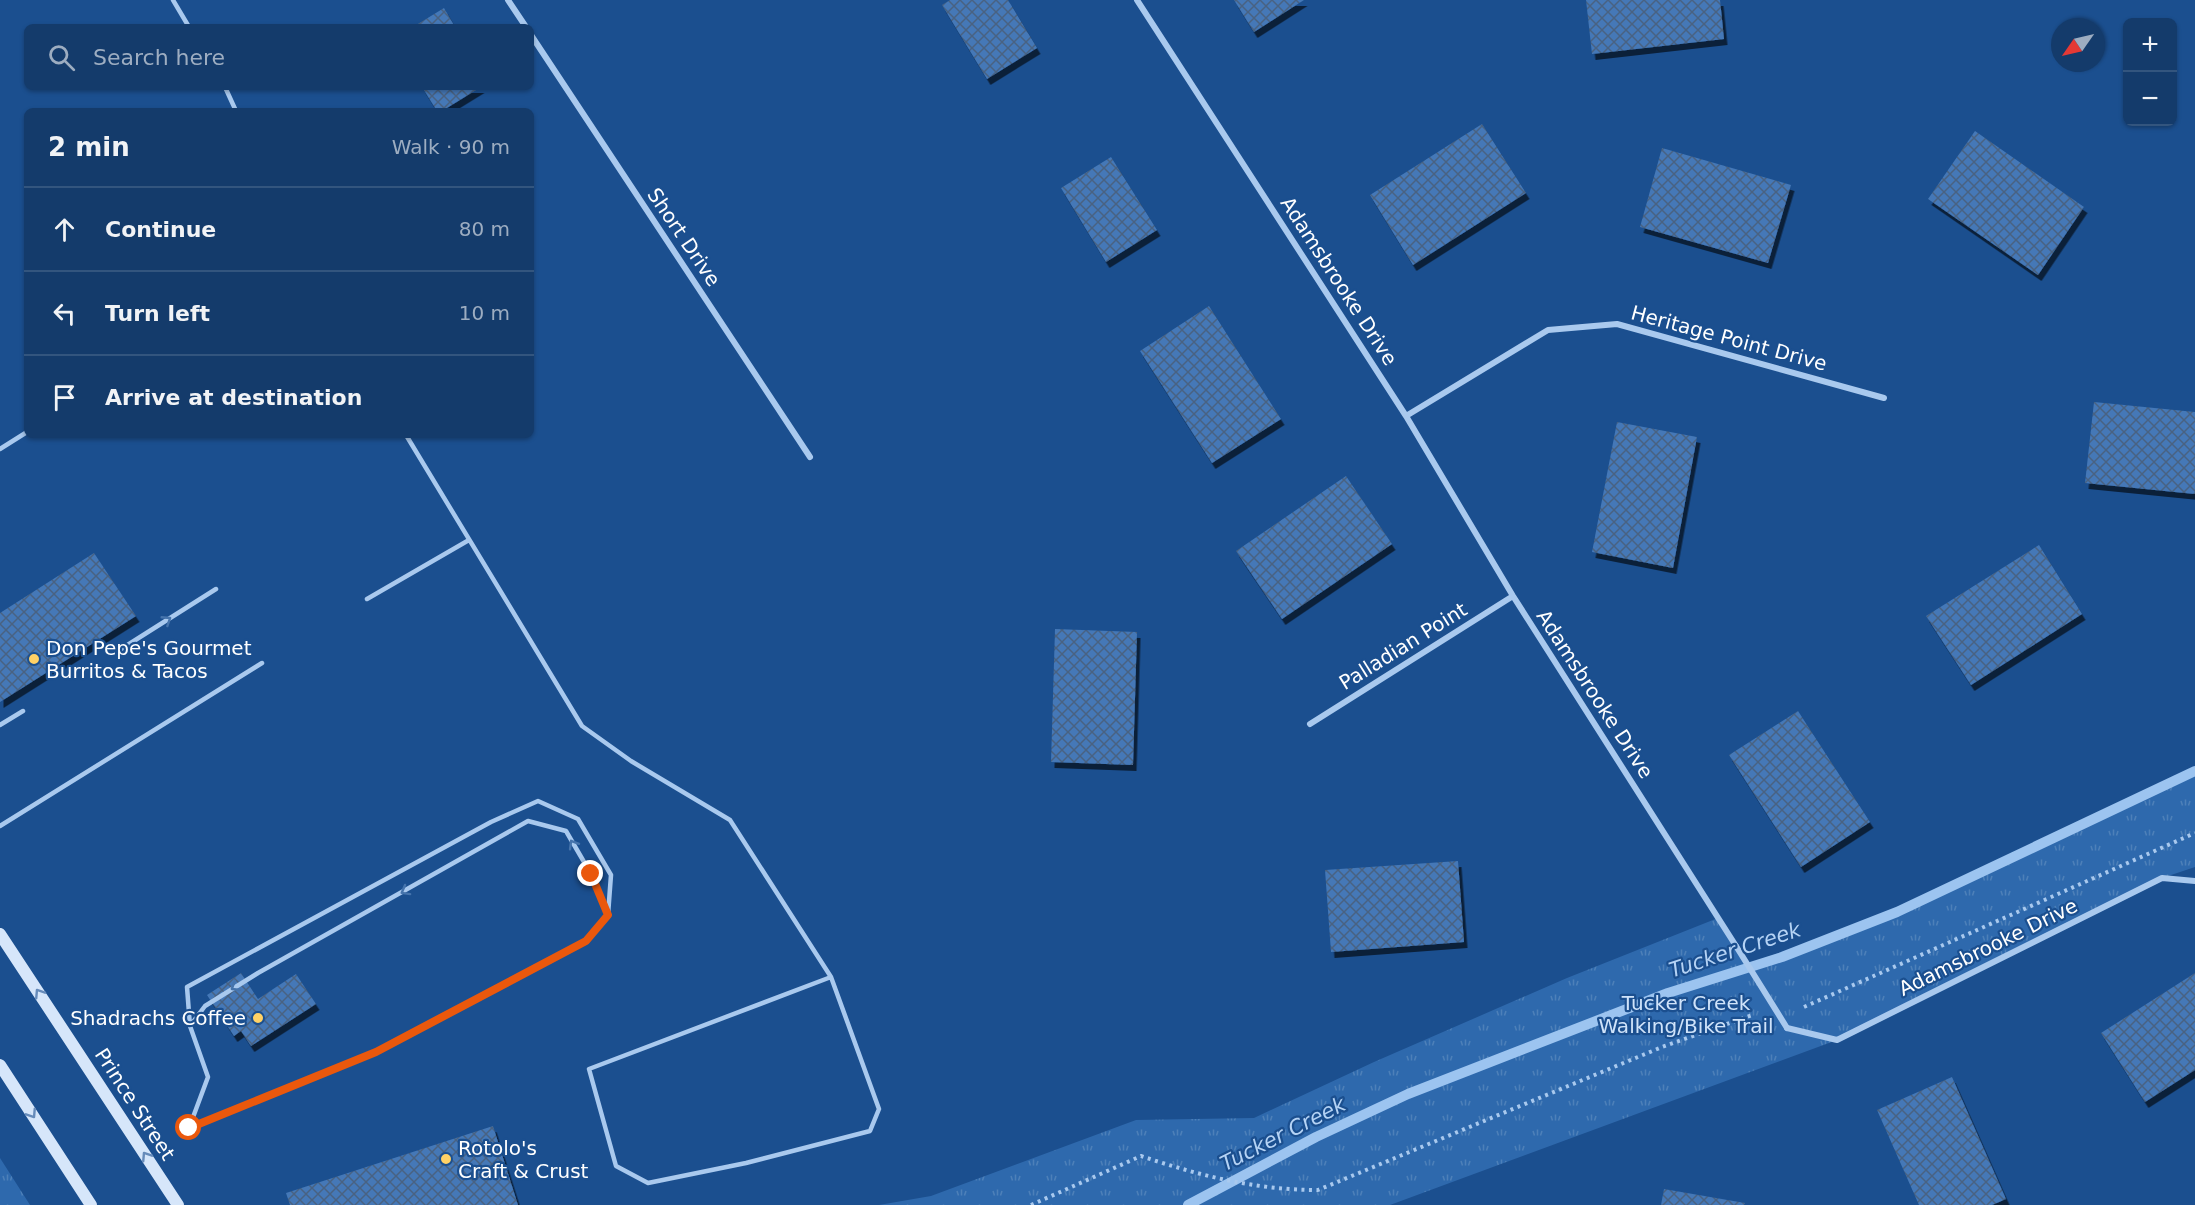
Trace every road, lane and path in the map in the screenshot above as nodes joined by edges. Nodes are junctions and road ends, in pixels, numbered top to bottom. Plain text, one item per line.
1 (173, 0) edge
2 (508, 0) edge
3 (1137, 0) edge
4 (187, 24) edge
5 (524, 24) edge
6 (534, 40) edge
7 (226, 90) edge
8 (235, 108) edge
9 (1884, 398) dead end
10 (1406, 416) junction
11 (24, 434) edge
12 (408, 438) edge
13 (0, 449) edge
14 (810, 457) dead end
15 (469, 540) junction
16 (216, 589) dead end
17 (1513, 596) junction
18 (367, 599) dead end
19 (118, 651) dead end
20 (262, 663) dead end
21 (23, 711) dead end
22 (1310, 724) dead end
23 (0, 725) edge
24 (0, 826) edge
25 (2195, 833) edge
26 (2195, 881) edge
27 (608, 915) junction
28 (0, 934) edge
29 (831, 976) junction
30 (1811, 1006) dead end
31 (1747, 1016) dead end
32 (190, 1026) junction
33 (0, 1065) edge
34 (91, 1205) edge
35 (178, 1205) edge
36 (1031, 1205) edge

1 - 4 lane
2 - 5 street
3 - 10 street, Adamsbrooke Drive
6 - 14 street, Short Drive
7 - 8 lane
9 - 10 street, Heritage Point Drive
10 - 17 street, Adamsbrooke Drive
11 - 13 lane
12 - 15 lane
15 - 18 lane
15 - 29 lane
19 -> 16 lane
17 - 22 street, Palladian Point
17 - 26 street, Adamsbrooke Drive, bridge
20 - 24 lane
21 - 23 lane
25 - 30 path
27 -> 32 lane
27 - 32 lane
27 - 32 lane
35 -> 28 main road, Prince Street
29 - 29 lane
31 - 36 path
33 -> 34 main road

